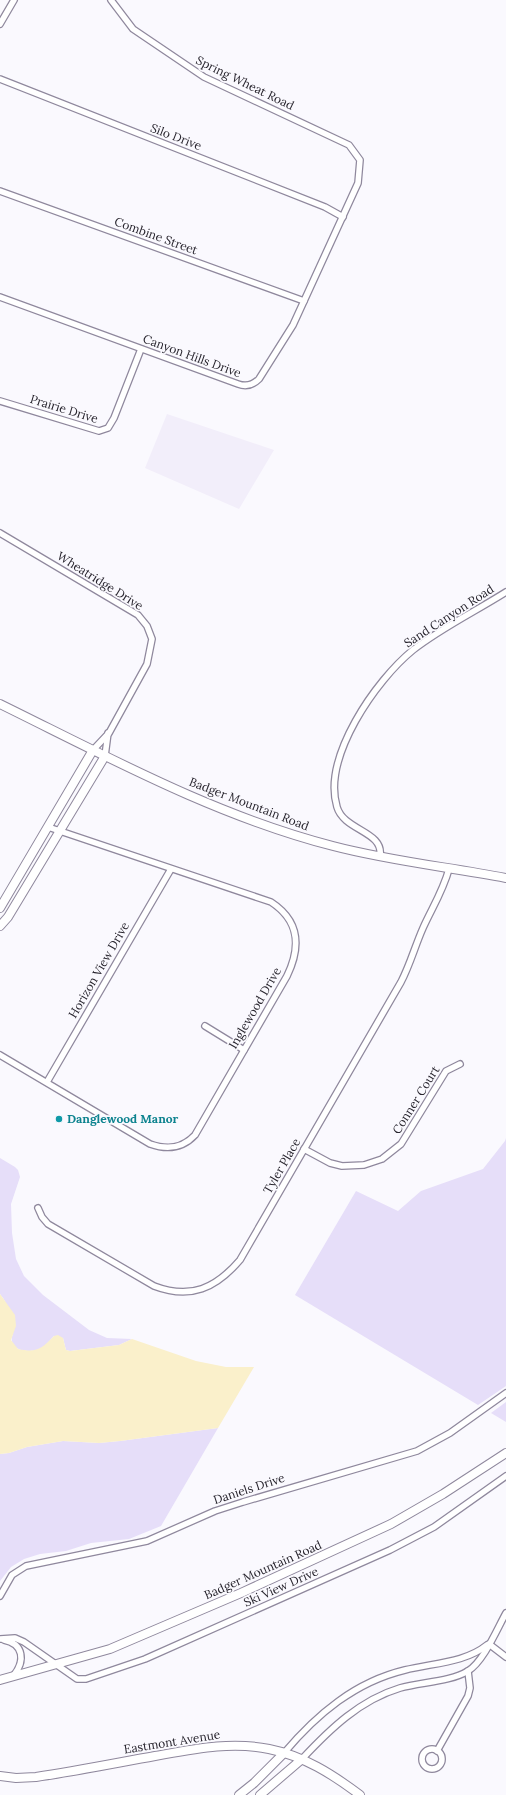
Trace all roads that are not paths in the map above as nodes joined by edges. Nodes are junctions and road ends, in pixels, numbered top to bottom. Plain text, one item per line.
1 (14, 0) edge
2 (110, 0) edge
3 (0, 24) edge
4 (0, 79) edge
5 (358, 183) joint
6 (0, 191) edge
7 (343, 217) junction
8 (0, 297) edge
9 (304, 302) junction
10 (141, 349) junction
11 (0, 401) edge
12 (0, 533) edge
13 (506, 592) edge
14 (0, 704) edge
15 (108, 733) junction
16 (93, 750) junction
17 (105, 756) junction
18 (48, 827) junction
19 (60, 831) junction
20 (380, 856) junction
21 (171, 869) junction
22 (449, 869) junction
23 (506, 878) edge
24 (0, 908) edge
25 (0, 926) edge
26 (205, 1026) dead end
27 (244, 1050) junction
28 (0, 1055) edge
29 (460, 1064) dead end
30 (47, 1082) junction
31 (304, 1149) junction
32 (38, 1208) dead end
33 (506, 1393) edge
34 (506, 1453) edge
35 (506, 1476) edge
36 (0, 1596) edge
37 (506, 1613) edge
38 (0, 1639) edge
39 (489, 1644) junction
40 (506, 1657) edge
41 (54, 1664) junction
42 (468, 1671) junction
43 (14, 1675) junction
44 (0, 1680) edge
45 (437, 1751) dead end
46 (284, 1753) junction
47 (302, 1759) junction
48 (1, 1775) edge
49 (239, 1795) edge
50 (260, 1795) edge
51 (360, 1795) edge

1 - 3 street
2 - 5 street, Spring Wheat Road
4 - 7 street, Silo Drive
5 - 7 street, Canyon Hills Drive
6 - 9 street, Combine Street
7 - 9 street, Canyon Hills Drive
8 - 10 street, Canyon Hills Drive
9 - 10 street, Canyon Hills Drive
10 - 11 street, Prairie Drive
12 - 15 street, Wheatridge Drive
13 - 20 street, Sand Canyon Road
14 - 16 main road, Badger Mountain Road
15 - 16 street, Wheatridge Drive
15 - 17 street, Wheatridge Drive
16 - 17 main road, Badger Mountain Road
16 - 18 main road
17 - 19 main road
17 - 20 main road, Badger Mountain Road
18 - 19 street, Inglewood Drive
18 - 24 main road
19 - 21 street, Inglewood Drive
19 - 25 main road
20 - 22 main road, Badger Mountain Road
21 - 27 street, Inglewood Drive
21 - 30 street, Horizon View Drive
22 - 23 main road, Badger Mountain Road
22 - 31 street, Tyler Place
26 - 27 street
27 - 30 street, Inglewood Drive
28 - 30 street, Inglewood Drive
29 - 31 street, Conner Court
31 - 32 street, Tyler Place
33 - 36 street, Daniels Drive
34 - 41 main road, Badger Mountain Road
35 - 41 street, Ski View Drive
37 - 39 street
38 - 41 street
38 - 43 street
39 - 40 street
39 - 42 street
39 - 46 street
41 - 43 main road, Badger Mountain Road
42 - 45 street
42 - 47 street
43 - 44 main road, Badger Mountain Road
46 - 47 main road, Eastmont Avenue
46 - 48 main road, Eastmont Avenue
46 - 49 main road
47 - 50 main road
47 - 51 main road, Eastmont Avenue

